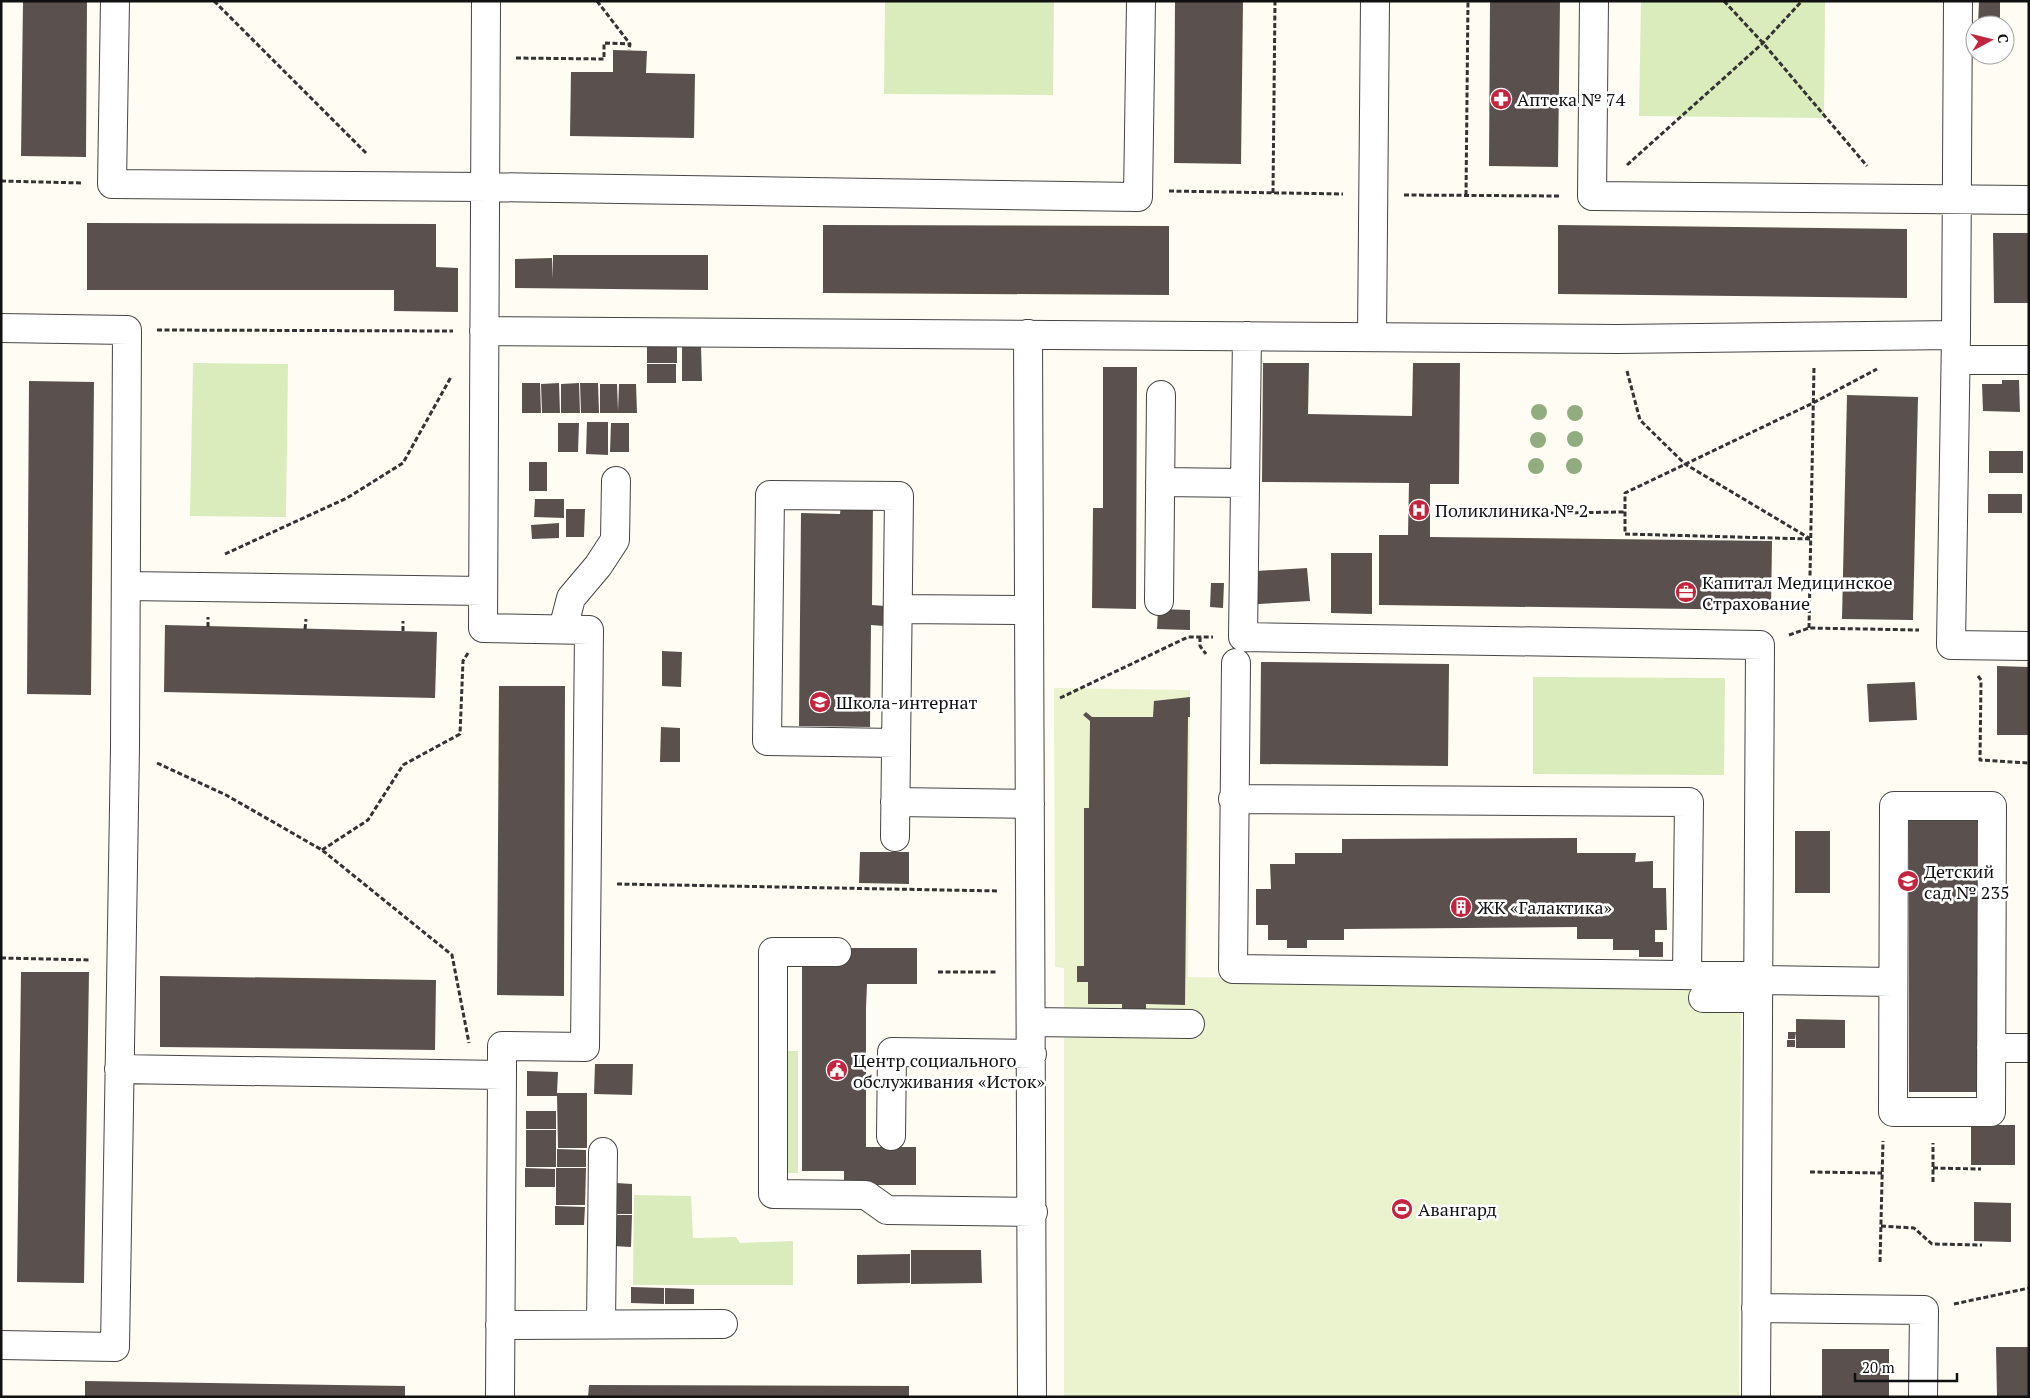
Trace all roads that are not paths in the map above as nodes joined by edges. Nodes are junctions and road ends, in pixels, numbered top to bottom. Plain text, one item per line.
1 (115, 1) edge
2 (486, 1) edge
3 (1141, 1) edge
4 (1375, 1) edge
5 (1594, 1) edge
6 (1958, 1) edge
7 (485, 187) junction
8 (1957, 200) junction
9 (2029, 200) edge
10 (1, 328) edge
11 (484, 331) junction
12 (1028, 334) junction
13 (1247, 336) junction
14 (1372, 337) junction
15 (1956, 348) junction
16 (2029, 360) edge
17 (1161, 395) dead end
18 (616, 481) dead end
19 (1160, 482) junction
20 (1244, 483) junction
21 (126, 586) junction
22 (483, 591) junction
23 (1159, 601) dead end
24 (898, 609) junction
25 (1030, 610) junction
26 (562, 629) junction
27 (2029, 646) edge
28 (1236, 663) dead end
29 (896, 743) junction
30 (1233, 799) junction
31 (895, 802) junction
32 (1030, 804) junction
33 (895, 837) dead end
34 (837, 952) dead end
35 (1687, 975) junction
36 (1893, 982) junction
37 (1757, 985) junction
38 (1703, 998) dead end
39 (1032, 1022) junction
40 (1190, 1024) dead end
41 (1991, 1048) junction
42 (2029, 1048) edge
43 (1032, 1054) junction
44 (119, 1069) junction
45 (502, 1076) junction
46 (891, 1136) dead end
47 (603, 1152) dead end
48 (1033, 1212) junction
49 (1756, 1308) junction
50 (601, 1324) junction
51 (723, 1324) dead end
52 (500, 1325) junction
53 (1, 1345) edge
54 (500, 1397) edge
55 (1032, 1397) edge
56 (1756, 1397) edge
57 (1923, 1397) edge

1 - 7 lane
2 - 7 lane
3 - 7 lane
4 - 14 lane
5 - 8 lane
6 - 8 lane
7 - 11 lane
8 - 9 lane
8 - 15 lane
10 - 21 lane
11 - 12 lane
11 - 22 lane
12 - 13 lane
12 - 25 lane
13 - 14 lane
13 - 20 lane
14 - 15 lane
15 - 16 lane
15 - 27 lane
17 - 19 lane
18 - 26 lane
19 - 20 lane
19 - 23 lane
20 - 37 lane
21 - 22 lane
21 - 44 lane
22 - 26 lane
24 - 25 lane
24 - 29 lane
24 - 29 lane
25 - 32 lane
26 - 45 lane
28 - 30 lane
29 - 31 lane
30 - 35 lane
30 - 35 lane
31 - 32 lane
31 - 33 lane
32 - 39 lane
34 - 48 lane
35 - 37 lane
36 - 37 lane
36 - 41 lane
36 - 41 lane
37 - 38 lane
37 - 49 lane
39 - 40 lane
39 - 43 lane
41 - 42 lane
43 - 46 lane
43 - 48 lane
44 - 45 lane
44 - 53 lane
45 - 52 lane
47 - 50 lane
48 - 55 lane
49 - 56 lane
49 - 57 lane
50 - 51 lane
50 - 52 lane
52 - 54 lane

